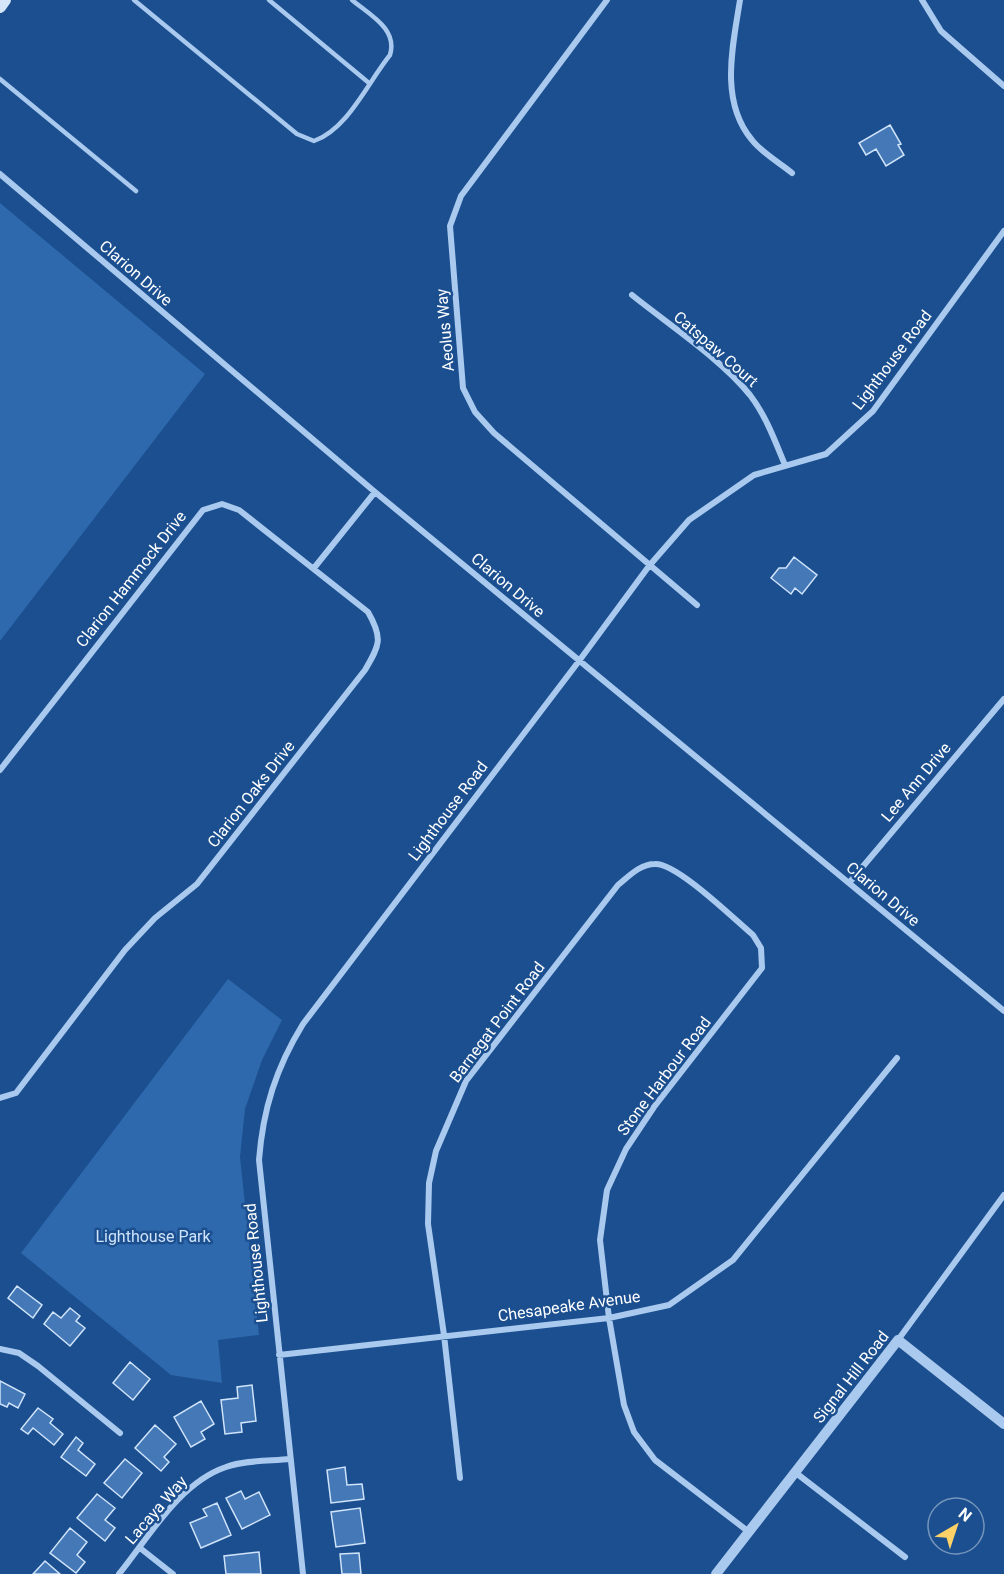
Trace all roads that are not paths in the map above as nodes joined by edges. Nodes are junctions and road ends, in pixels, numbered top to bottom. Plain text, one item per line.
1 (5, 0) edge
2 (134, 0) edge
3 (269, 0) edge
4 (352, 0) edge
5 (607, 0) edge
6 (740, 0) edge
7 (922, 0) edge
8 (0, 7) edge
9 (0, 79) edge
10 (369, 83) junction
11 (1004, 86) edge
12 (792, 173) dead end
13 (0, 174) edge
14 (136, 191) dead end
15 (1004, 231) edge
16 (632, 295) dead end
17 (785, 465) junction
18 (375, 492) junction
19 (649, 566) junction
20 (314, 568) junction
21 (697, 605) dead end
22 (579, 661) junction
23 (1004, 699) edge
24 (0, 770) edge
25 (849, 883) junction
26 (618, 885) joint
27 (1004, 1011) edge
28 (897, 1058) dead end
29 (0, 1098) edge
30 (1004, 1195) edge
31 (609, 1318) junction
32 (444, 1335) junction
33 (898, 1340) junction
34 (0, 1349) edge
35 (279, 1355) junction
36 (1004, 1424) edge
37 (120, 1433) dead end
38 (290, 1459) junction
39 (796, 1473) junction
40 (460, 1478) dead end
41 (749, 1533) junction
42 (140, 1548) junction
43 (904, 1557) dead end
44 (119, 1574) edge
45 (173, 1574) edge
46 (303, 1574) edge
47 (716, 1574) edge

1 - 8 main road
2 - 10 lane
3 - 10 lane
4 - 10 lane
5 - 19 street, Aeolus Way
6 - 12 street
7 - 11 street
9 - 14 lane
13 - 18 street, Clarion Drive
15 - 17 street, Lighthouse Road
16 - 17 street, Catspaw Court
17 - 19 street, Lighthouse Road
18 - 20 street
18 - 22 street, Clarion Drive
19 - 21 street, Aeolus Way
19 - 22 street, Lighthouse Road
20 - 24 street, Clarion Hammock Drive
20 - 29 street, Clarion Oaks Drive
22 - 25 street, Clarion Drive
22 - 35 street, Lighthouse Road
23 - 25 street, Lee Ann Drive
25 - 27 street, Clarion Drive
26 - 31 street, Stone Harbour Road
26 - 32 street, Barnegat Point Road
28 - 31 street, Chesapeake Avenue
30 - 33 street, Signal Hill Road
31 - 32 street, Chesapeake Avenue
31 - 41 street, Stone Harbour Road
32 - 35 street, Chesapeake Avenue
32 - 40 street, Barnegat Point Road
33 - 36 street
33 - 39 street, Signal Hill Road
34 - 37 street
35 - 38 street, Lighthouse Road
38 - 42 street, Lacaya Way
38 - 46 street, Lighthouse Road
39 - 41 street, Signal Hill Road
39 - 43 street
41 - 47 street, Signal Hill Road
42 - 44 street, Lacaya Way
42 - 45 street

